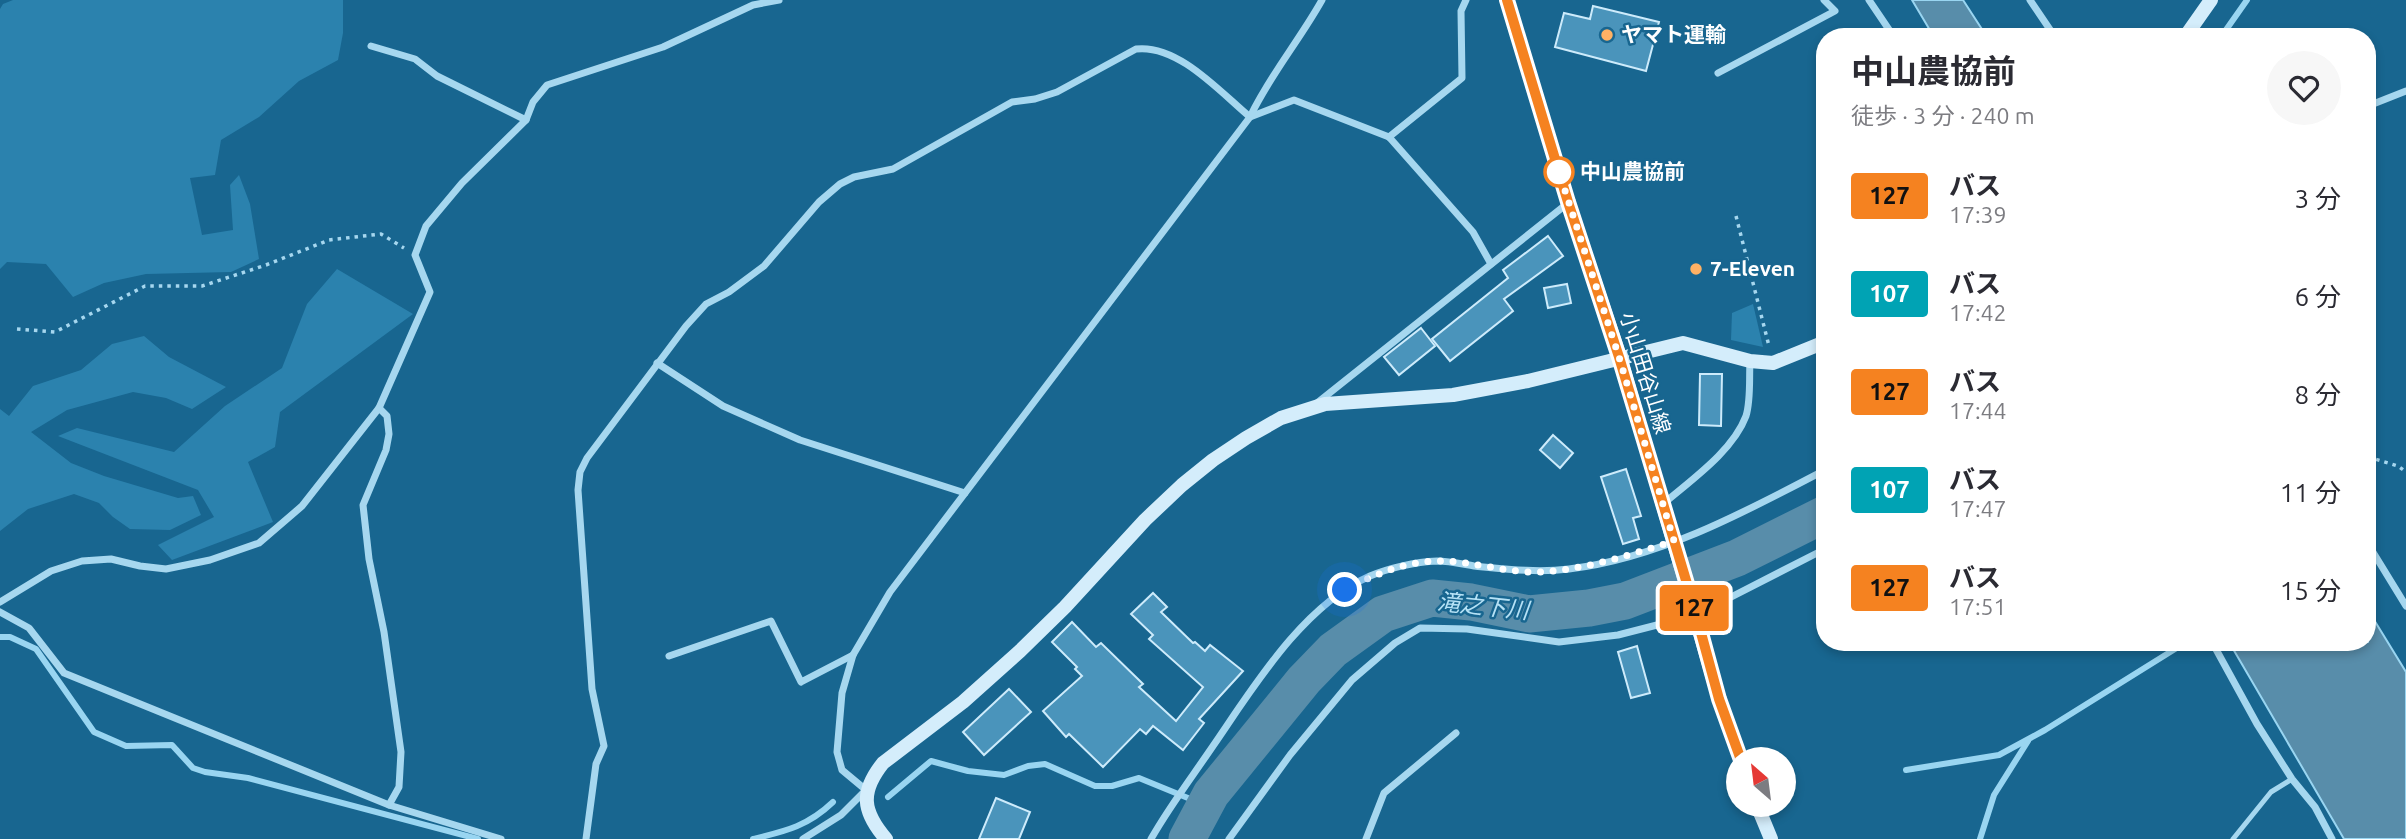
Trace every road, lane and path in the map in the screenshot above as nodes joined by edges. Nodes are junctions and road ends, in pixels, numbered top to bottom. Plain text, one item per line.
1 (779, 0) edge
2 (1322, 0) edge
3 (1466, 0) edge
4 (1507, 0) edge
5 (1824, 0) edge
6 (1869, 0) edge
7 (2030, 0) edge
8 (2211, 0) edge
9 (1888, 28) edge
10 (2048, 28) edge
11 (2191, 28) edge
12 (371, 46) dead end
13 (1718, 74) dead end
14 (2406, 91) edge
15 (2376, 103) edge
16 (1250, 117) junction
17 (526, 120) junction
18 (1389, 137) junction
19 (1568, 202) junction
20 (1736, 216) dead end
21 (415, 255) junction
22 (1491, 264) junction
23 (17, 328) dead end
24 (1816, 346) edge
25 (1619, 357) junction
26 (1750, 361) junction
27 (657, 363) junction
28 (1773, 363) junction
29 (1314, 406) junction
30 (379, 408) junction
31 (2376, 459) edge
32 (2406, 472) edge
33 (1816, 474) edge
34 (965, 493) junction
35 (1663, 503) junction
36 (1676, 546) junction
37 (1816, 554) edge
38 (2376, 557) edge
39 (0, 602) edge
40 (2406, 606) edge
41 (1695, 611) junction
42 (0, 612) edge
43 (2217, 651) edge
44 (853, 655) junction
45 (669, 656) dead end
46 (1456, 733) dead end
47 (1736, 747) edge
48 (2292, 779) junction
49 (866, 790) junction
50 (389, 805) junction
51 (1762, 817) edge
52 (500, 839) edge
53 (586, 839) edge
54 (803, 839) edge
55 (886, 839) edge
56 (1151, 839) edge
57 (1229, 839) edge
58 (1366, 839) edge
59 (1771, 839) edge
60 (2234, 839) edge
61 (2332, 839) edge

1 - 17 street
2 - 16 street
3 - 18 street
4 - 19 street, 小山田谷山線
5 - 13 street
6 - 9 street
7 - 10 street
8 - 11 street
12 - 17 street
14 - 15 street
16 - 18 street
16 - 27 street
16 - 34 street
17 - 21 street
18 - 22 street
19 - 22 street
19 - 25 street, 小山田谷山線
20 - 28 path
21 - 23 path
21 - 30 street
22 - 29 street
24 - 28 street
25 - 26 street
25 - 29 street
25 - 35 street, 小山田谷山線
26 - 28 street
26 - 35 street
27 - 34 street
27 - 53 street
29 - 49 street
30 - 39 street
30 - 50 street
31 - 32 path
33 - 36 street
34 - 44 street
35 - 36 street, 小山田谷山線
36 - 41 street, 小山田谷山線
36 - 56 street
37 - 41 street
38 - 40 street
41 - 47 street, 小山田谷山線
41 - 57 street
42 - 50 street
43 - 48 street
44 - 45 street
44 - 49 street
46 - 58 street
48 - 60 lane
48 - 61 street
49 - 54 street
49 - 55 street
50 - 52 street
51 - 59 street

